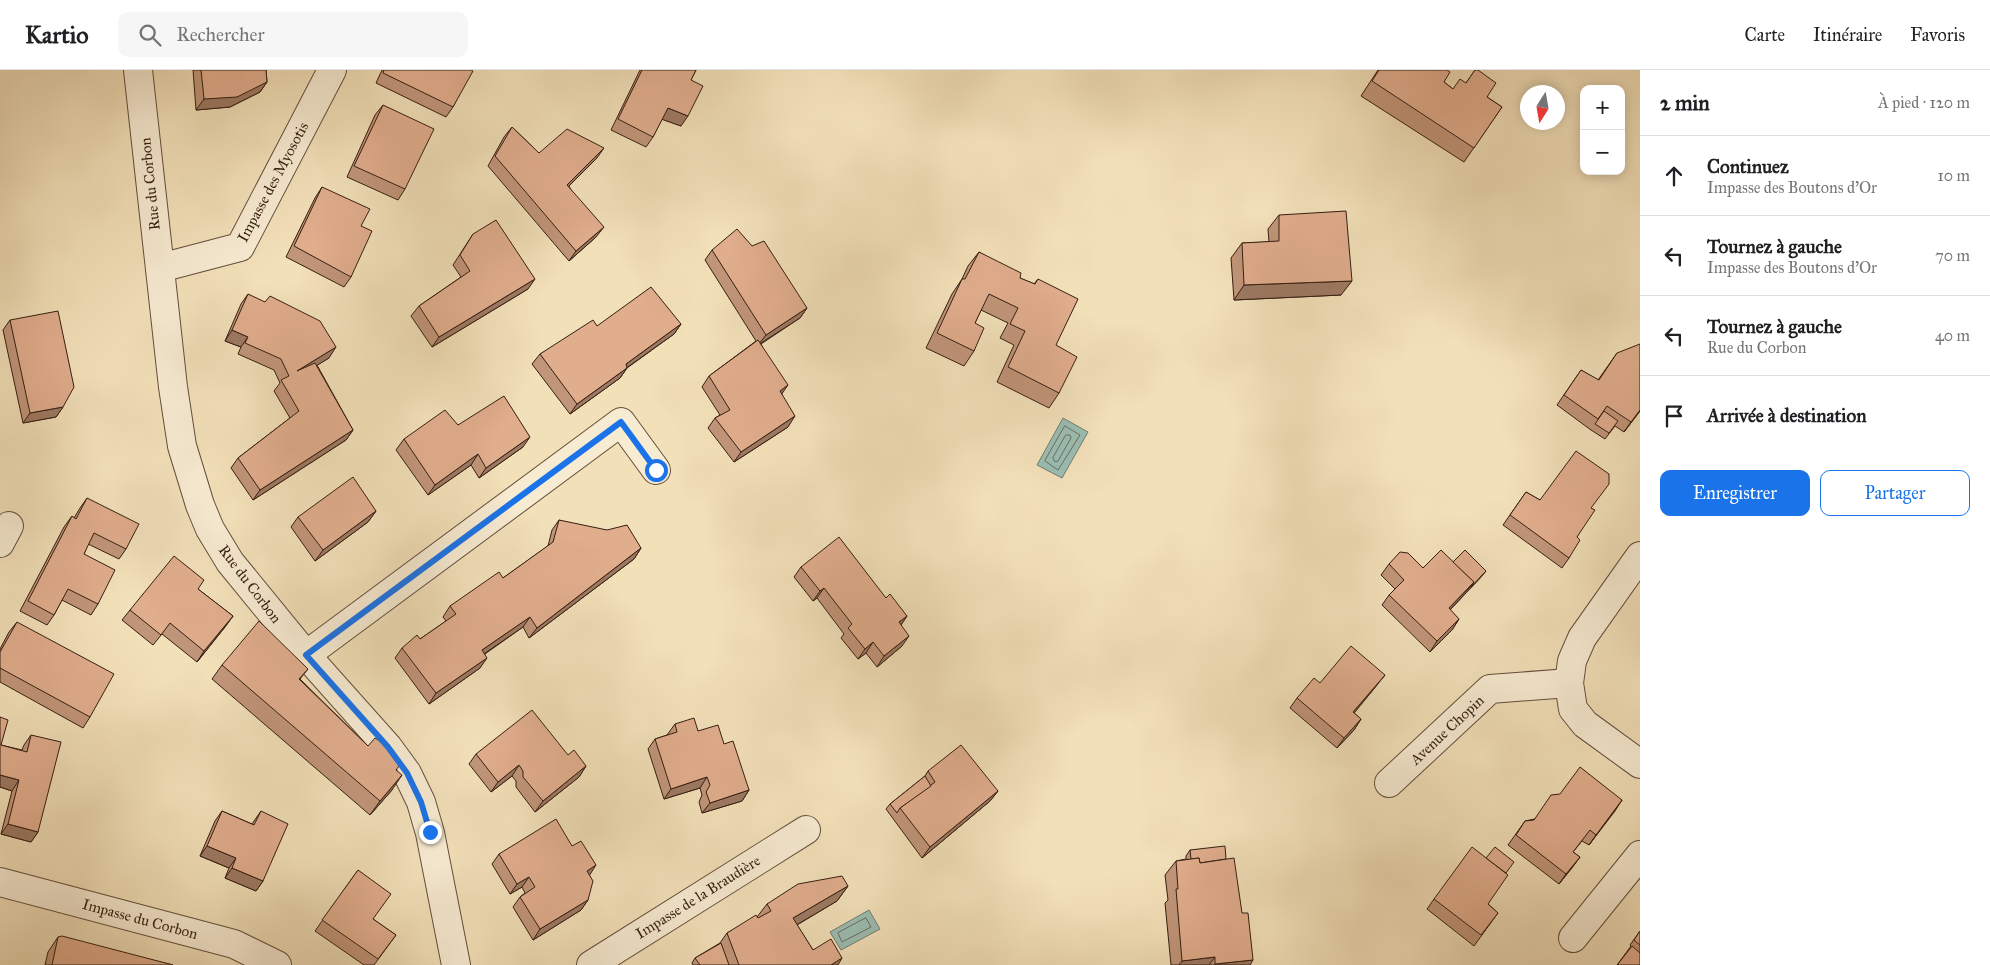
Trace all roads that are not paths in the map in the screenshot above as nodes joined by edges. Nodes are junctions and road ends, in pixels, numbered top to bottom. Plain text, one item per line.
1 (138, 70) edge
2 (332, 70) edge
3 (160, 268) junction
4 (656, 470) dead end
5 (1640, 556) edge
6 (306, 655) junction
7 (1568, 683) junction
8 (1640, 764) edge
9 (1390, 783) dead end
10 (806, 830) dead end
11 (1640, 856) edge
12 (0, 882) edge
13 (1573, 938) dead end
14 (277, 965) edge
15 (456, 965) edge
16 (591, 965) edge

1 - 3 street, Rue du Corbon
2 - 3 street, Impasse des Myosotis
3 - 6 street, Rue du Corbon
4 - 6 street
5 - 7 street
6 - 15 street, Rue du Corbon
7 - 8 street
7 - 9 street, Avenue Chopin
10 - 16 street, Impasse de la Braudière
11 - 13 street
12 - 14 street, Impasse du Corbon

